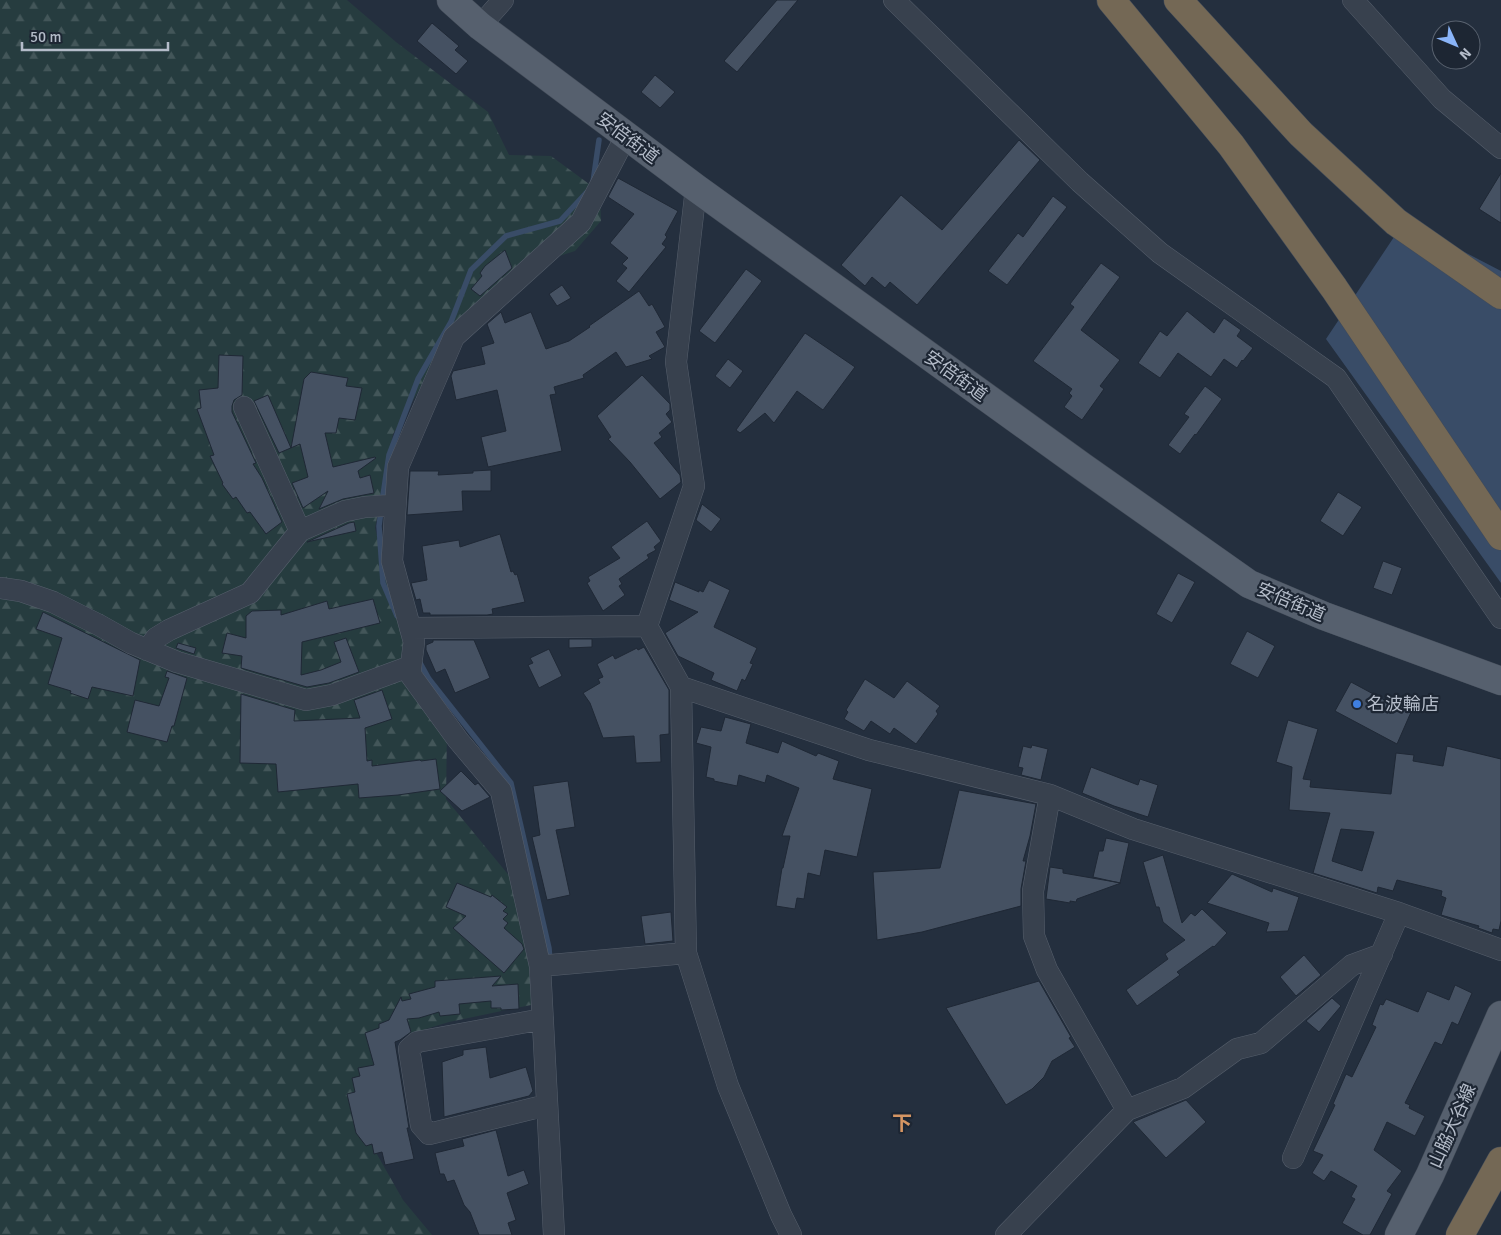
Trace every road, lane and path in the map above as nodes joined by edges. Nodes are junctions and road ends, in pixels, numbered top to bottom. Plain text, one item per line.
1 (451, 0) edge
2 (503, 0) edge
3 (894, 0) edge
4 (1110, 0) edge
5 (1178, 0) edge
6 (1353, 0) edge
7 (480, 26) junction
8 (626, 136) junction
9 (1501, 148) edge
10 (696, 188) junction
11 (1462, 268) junction
12 (1501, 284) edge
13 (1501, 296) edge
14 (1390, 372) junction
15 (244, 406) dead end
16 (1501, 503) edge
17 (394, 505) junction
18 (300, 531) junction
19 (1501, 536) edge
20 (0, 588) edge
21 (1501, 618) edge
22 (646, 626) junction
23 (410, 628) junction
24 (147, 650) junction
25 (411, 666) junction
26 (1500, 679) edge
27 (681, 687) junction
28 (1050, 795) junction
29 (1399, 913) junction
30 (1501, 950) edge
31 (686, 953) junction
32 (1382, 954) junction
33 (540, 966) junction
34 (1501, 1015) edge
35 (543, 1019) junction
36 (547, 1106) junction
37 (1128, 1110) junction
38 (1293, 1158) dead end
39 (1501, 1161) edge
40 (554, 1235) edge
41 (791, 1235) edge
42 (1006, 1235) edge
43 (1399, 1235) edge
44 (1460, 1235) edge

1 - 7 main road, 安倍街道
2 - 7 street
3 - 21 street
4 - 14 highway
5 - 11 highway
6 - 9 street
7 - 8 main road, 安倍街道
8 - 10 main road, 安倍街道
8 - 17 street
10 - 22 street
10 - 26 main road, 安倍街道
11 - 12 highway
11 - 13 highway
14 - 16 highway
14 - 19 highway
15 - 18 street
17 - 18 street
17 - 23 street
18 - 24 street
20 - 24 street
22 - 23 street
22 - 27 street
23 - 25 street
24 - 25 street
25 - 33 street
27 - 28 street
27 - 31 street
28 - 29 street
28 - 37 street
29 - 30 street
29 - 32 street
31 - 33 street
31 - 41 street
32 - 37 street
32 - 38 street
33 - 35 street
34 - 43 main road, 山脇大谷線
35 - 36 street
35 - 36 street
36 - 40 street
37 - 42 street
39 - 44 highway

